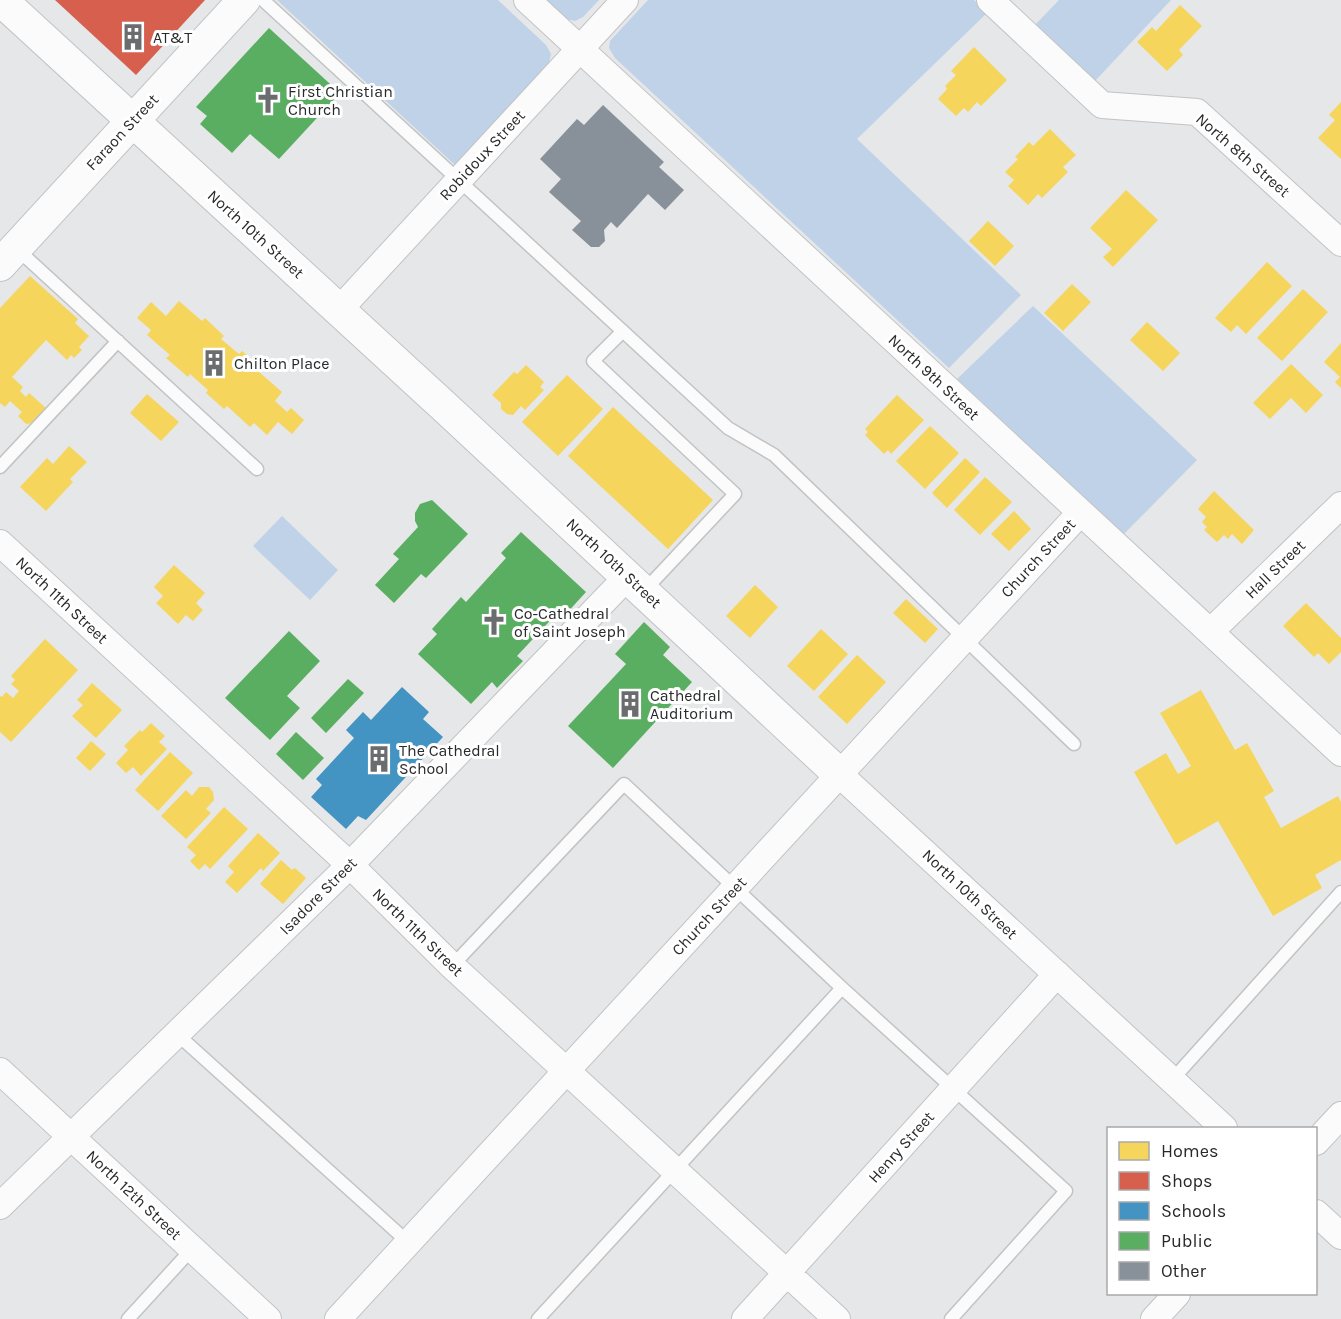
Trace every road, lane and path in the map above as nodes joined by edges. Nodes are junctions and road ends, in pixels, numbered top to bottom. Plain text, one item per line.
1 (1, 0) edge
2 (244, 0) edge
3 (263, 0) edge
4 (527, 0) edge
5 (625, 0) edge
6 (990, 0) edge
7 (580, 49) junction
8 (133, 121) junction
9 (458, 180) junction
10 (1341, 243) edge
11 (8, 256) edge
12 (339, 310) junction
13 (623, 331) junction
14 (118, 341) junction
15 (0, 467) edge
16 (257, 469) dead end
17 (1341, 505) edge
18 (1080, 513) junction
19 (0, 543) edge
20 (635, 584) junction
21 (1210, 632) junction
22 (963, 640) junction
23 (1074, 744) dead end
24 (1341, 753) edge
25 (839, 774) junction
26 (350, 865) junction
27 (735, 888) junction
28 (1341, 892) edge
29 (452, 966) junction
30 (1057, 974) junction
31 (843, 988) junction
32 (178, 1035) junction
33 (0, 1071) edge
34 (567, 1071) junction
35 (1172, 1080) junction
36 (953, 1089) junction
37 (1341, 1115) edge
38 (1223, 1127) edge
39 (71, 1136) junction
40 (1317, 1141) edge
41 (674, 1171) junction
42 (0, 1206) edge
43 (1317, 1214) edge
44 (1341, 1236) edge
45 (409, 1243) junction
46 (192, 1249) junction
47 (786, 1273) junction
48 (1175, 1295) edge
49 (128, 1319) edge
50 (268, 1319) edge
51 (338, 1319) edge
52 (538, 1319) edge
53 (745, 1319) edge
54 (837, 1319) edge
55 (951, 1319) edge
56 (1154, 1319) edge

1 - 8 street, North 10th Street
2 - 8 street, Faraon Street
3 - 9 lane
4 - 7 street, North 9th Street
5 - 7 street, Robidoux Street
6 - 10 street, North 8th Street
7 - 9 street, Robidoux Street
7 - 18 street, North 9th Street
8 - 11 street, Faraon Street
8 - 12 street, North 10th Street
9 - 12 street, Robidoux Street
9 - 13 lane
11 - 14 lane
12 - 20 street, North 10th Street
13 - 20 lane
13 - 22 lane
14 - 15 lane
14 - 16 lane
17 - 21 street, Hall Street
18 - 21 street, North 9th Street
18 - 22 street, Church Street
19 - 26 street, North 11th Street
20 - 25 street, North 10th Street
20 - 26 street, Isadore Street
21 - 24 street, North 9th Street
22 - 23 lane
22 - 25 street, Church Street
25 - 27 street, Church Street
25 - 30 street, North 10th Street
26 - 29 street, North 11th Street
26 - 32 street, Isadore Street
27 - 29 lane
27 - 31 lane
27 - 34 street, Church Street
28 - 35 lane
29 - 34 street, North 11th Street
30 - 35 street, North 10th Street
30 - 36 street, Henry Street
31 - 36 lane
31 - 41 lane
32 - 39 street, Isadore Street
32 - 45 lane
33 - 39 street, North 12th Street
34 - 41 street, North 11th Street
34 - 45 street, Church Street
35 - 38 street, North 10th Street
36 - 47 street, Henry Street
36 - 55 lane
37 - 40 street
39 - 42 street, Isadore Street
39 - 46 street, North 12th Street
41 - 47 street, North 11th Street
41 - 52 lane
43 - 44 street
45 - 51 street, Church Street
46 - 49 lane
46 - 50 street, North 12th Street
47 - 53 street, Henry Street
47 - 54 street, North 11th Street
48 - 56 street

